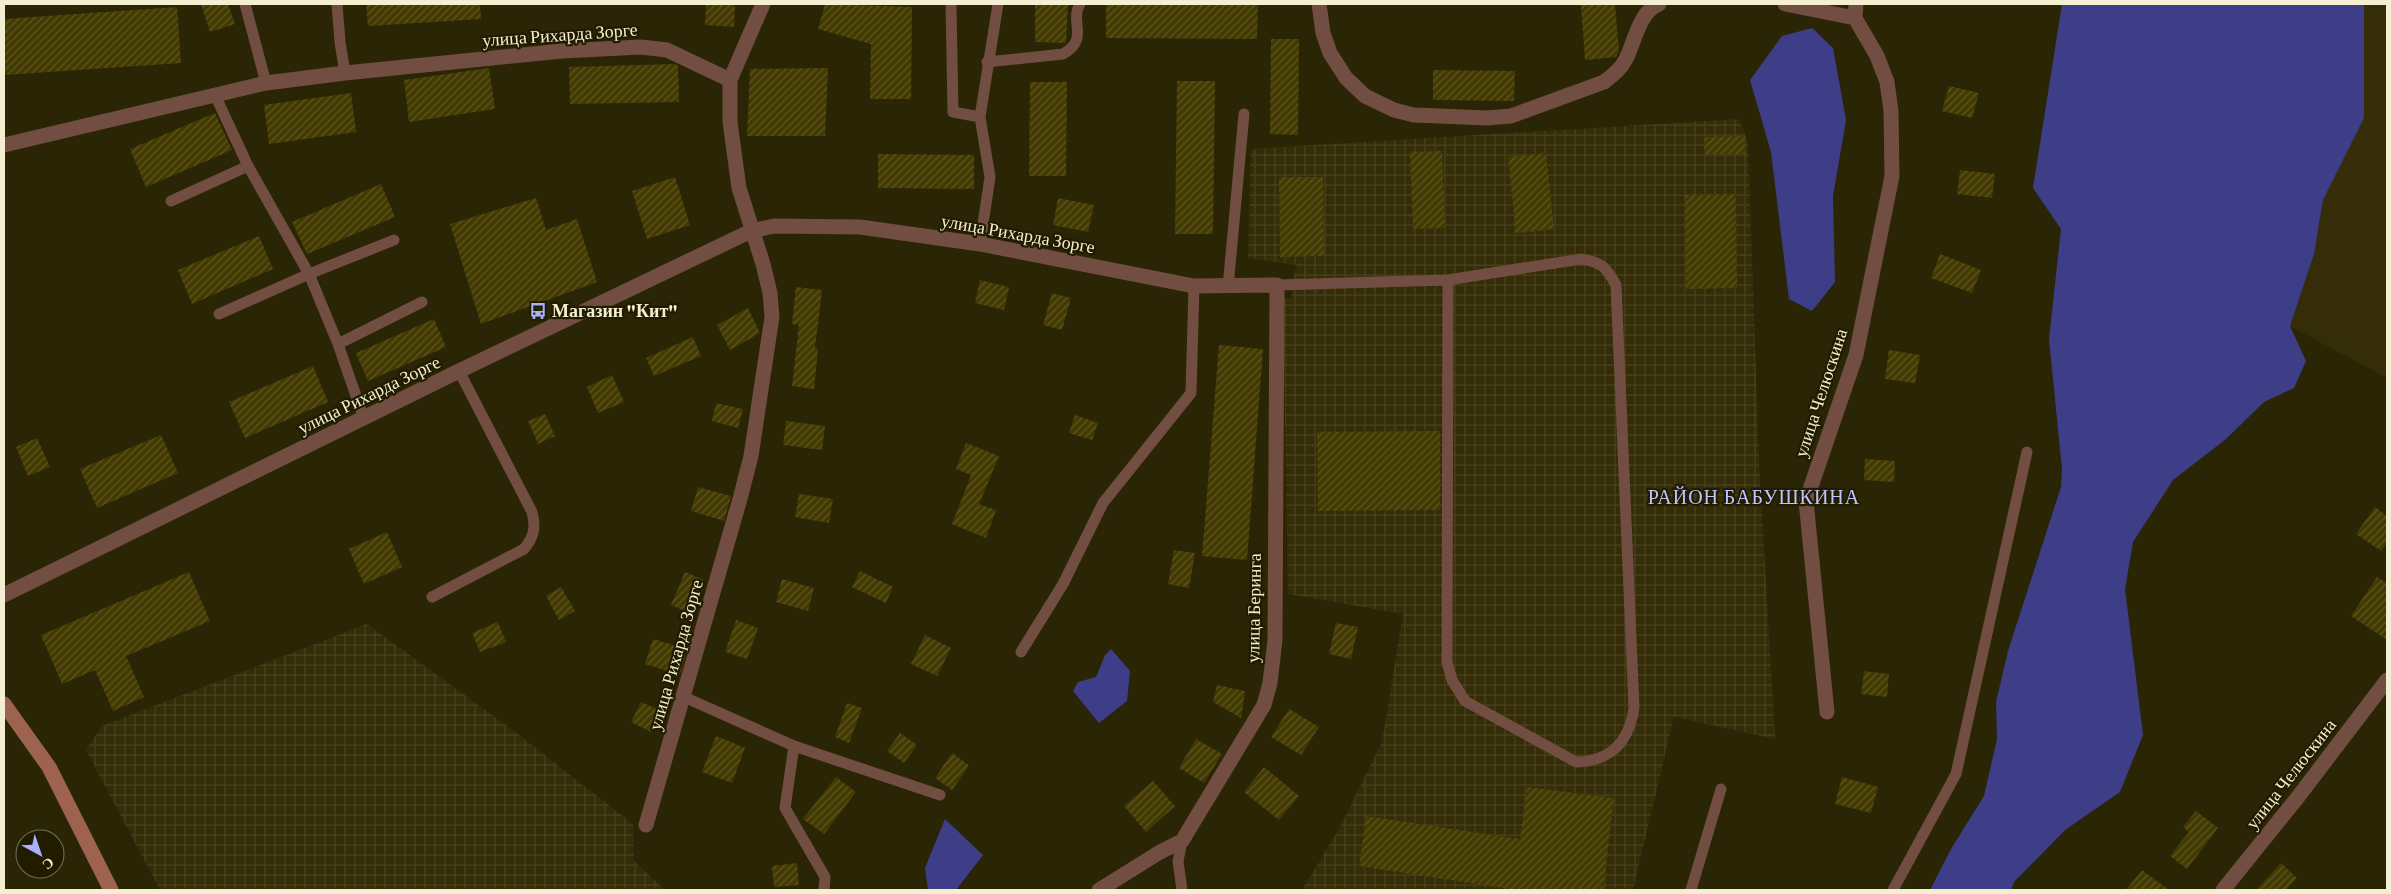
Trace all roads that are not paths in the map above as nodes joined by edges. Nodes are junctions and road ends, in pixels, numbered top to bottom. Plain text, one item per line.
1 (245, 4) edge
2 (337, 4) edge
3 (763, 4) edge
4 (951, 4) edge
5 (998, 4) edge
6 (1080, 4) edge
7 (1319, 4) edge
8 (1659, 4) edge
9 (1784, 4) edge
10 (1856, 11) edge
11 (987, 62) junction
12 (345, 72) junction
13 (730, 80) junction
14 (266, 84) junction
15 (215, 95) junction
16 (1244, 114) dead end
17 (980, 117) junction
18 (4, 145) edge
19 (248, 166) junction
20 (171, 201) dead end
21 (751, 231) junction
22 (394, 240) dead end
23 (980, 244) junction
24 (309, 274) junction
25 (1448, 280) junction
26 (1194, 286) junction
27 (1277, 286) junction
28 (1228, 287) junction
29 (422, 302) dead end
30 (219, 314) dead end
31 (338, 344) junction
32 (459, 371) junction
33 (364, 419) junction
34 (2028, 452) dead end
35 (4, 595) edge
36 (432, 598) dead end
37 (1021, 652) dead end
38 (2387, 680) edge
39 (684, 697) junction
40 (4, 704) edge
41 (1827, 712) dead end
42 (794, 746) junction
43 (1721, 789) dead end
44 (940, 794) dead end
45 (646, 825) dead end
46 (1182, 841) junction
47 (111, 890) edge
48 (824, 890) edge
49 (1098, 890) edge
50 (1182, 890) edge
51 (1690, 890) edge
52 (1893, 890) edge
53 (2223, 890) edge

1 - 14 lane
2 - 12 lane
3 - 13 street
4 - 17 lane
5 - 11 lane
6 - 11 lane
7 - 8 street
9 - 10 street
10 - 41 street, улица Челюскина
11 - 17 lane
12 - 13 street, улица Рихарда Зорге
12 - 14 street, улица Рихарда Зорге
13 - 21 street
14 - 15 street, улица Рихарда Зорге
15 - 18 street, улица Рихарда Зорге
15 - 19 lane
16 - 28 lane
17 - 23 lane
19 - 20 lane
19 - 24 lane
21 - 23 street, улица Рихарда Зорге
21 - 32 street, улица Рихарда Зорге
21 - 39 street, улица Рихарда Зорге
22 - 24 lane
23 - 26 street, улица Рихарда Зорге
24 - 30 lane
24 - 31 lane
25 - 25 lane
25 - 27 lane
26 - 28 street, улица Рихарда Зорге
26 - 37 lane
27 - 28 street, улица Рихарда Зорге
27 - 46 street, улица Беринга
29 - 31 lane
31 - 33 lane
32 - 33 street, улица Рихарда Зорге
32 - 36 lane
33 - 35 street, улица Рихарда Зорге
34 - 52 lane
38 - 53 street, улица Челюскина
39 - 42 lane
39 - 45 street, улица Рихарда Зорге
40 - 47 main road
42 - 44 lane
42 - 48 lane
43 - 51 lane
46 - 49 street
46 - 50 lane

